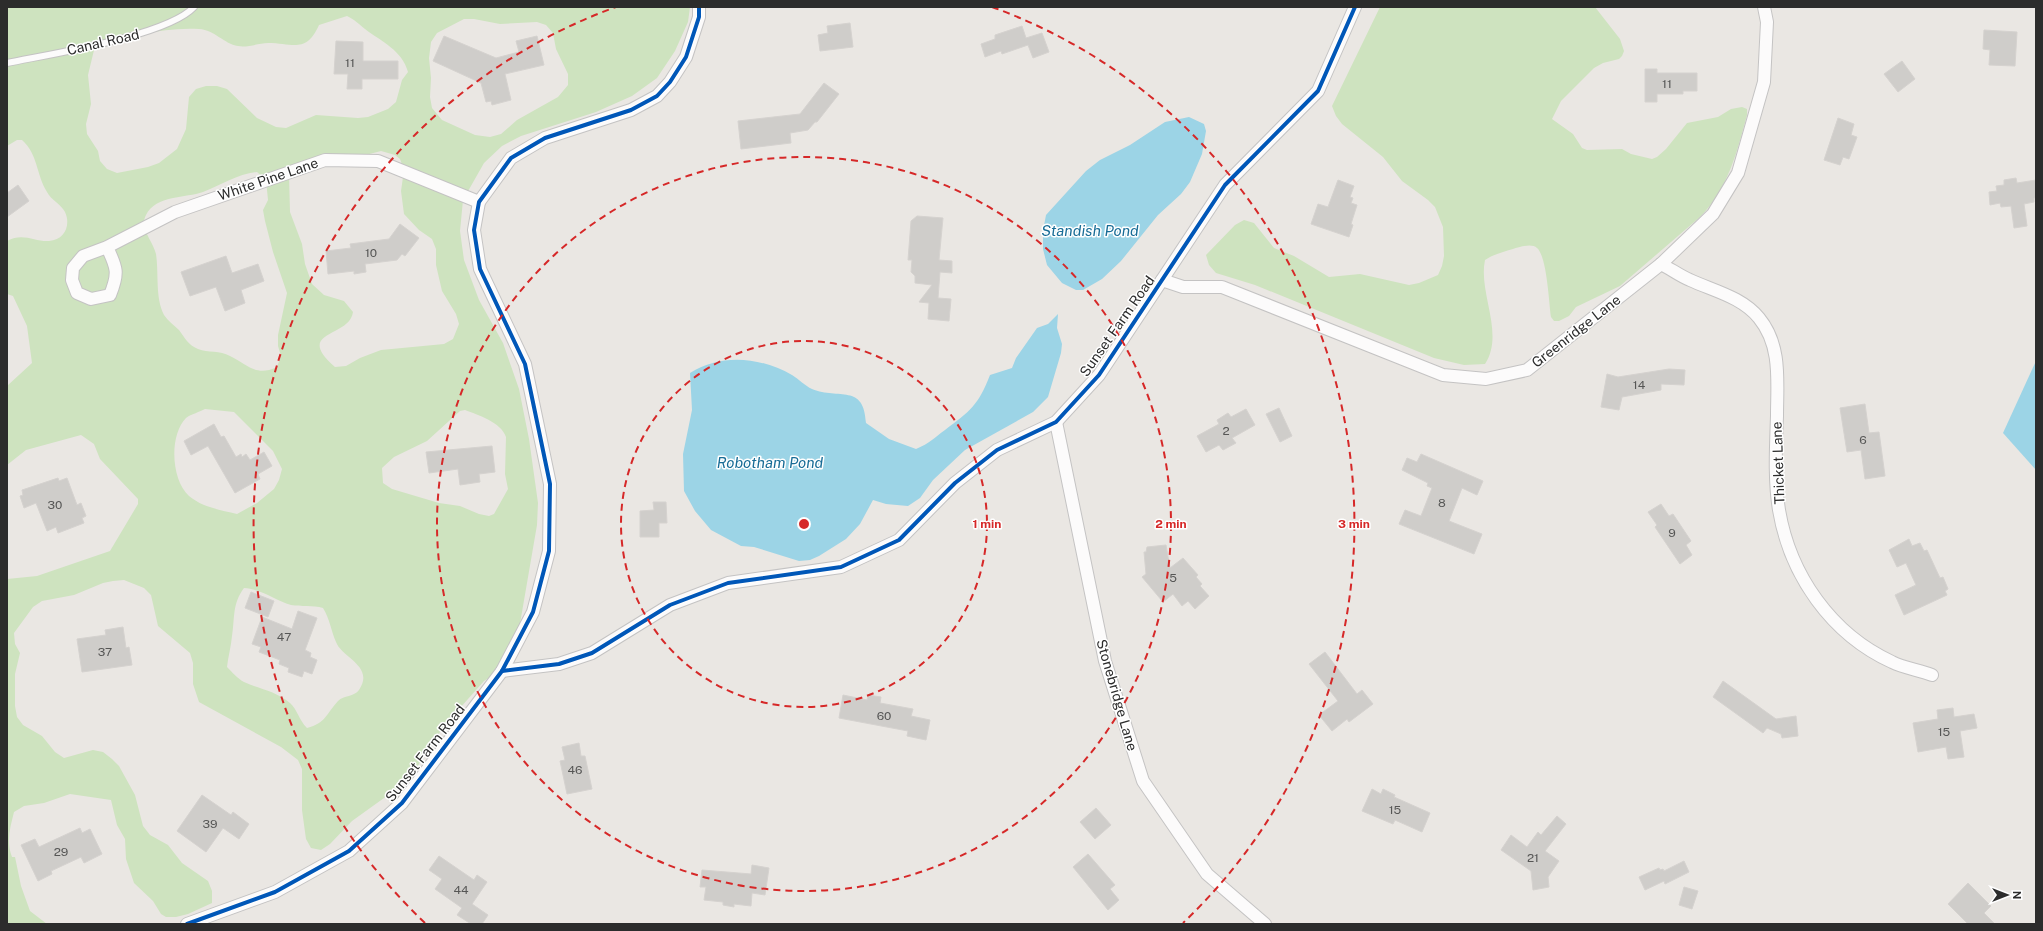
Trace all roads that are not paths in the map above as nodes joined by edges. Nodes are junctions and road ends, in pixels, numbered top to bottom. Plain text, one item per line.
1 (194, 7) edge
2 (699, 7) edge
3 (1355, 7) edge
4 (1764, 7) edge
5 (7, 64) edge
6 (479, 202) junction
7 (107, 247) junction
8 (1662, 264) junction
9 (1162, 280) junction
10 (1056, 422) junction
11 (502, 671) junction
12 (1932, 675) dead end
13 (187, 924) edge
14 (1265, 924) edge

1 - 5 lane, Canal Road
2 - 6 street, Sunset Farm Road
3 - 9 street, Sunset Farm Road
4 - 8 street, Greenridge Lane
6 - 7 street, White Pine Lane
6 - 11 street, Sunset Farm Road
7 - 7 street, White Pine Lane
8 - 9 street, Greenridge Lane
8 - 12 street, Thicket Lane
9 - 10 street, Sunset Farm Road
10 - 11 street, Sunset Farm Road
10 - 14 street, Stonebridge Lane
11 - 13 street, Sunset Farm Road

